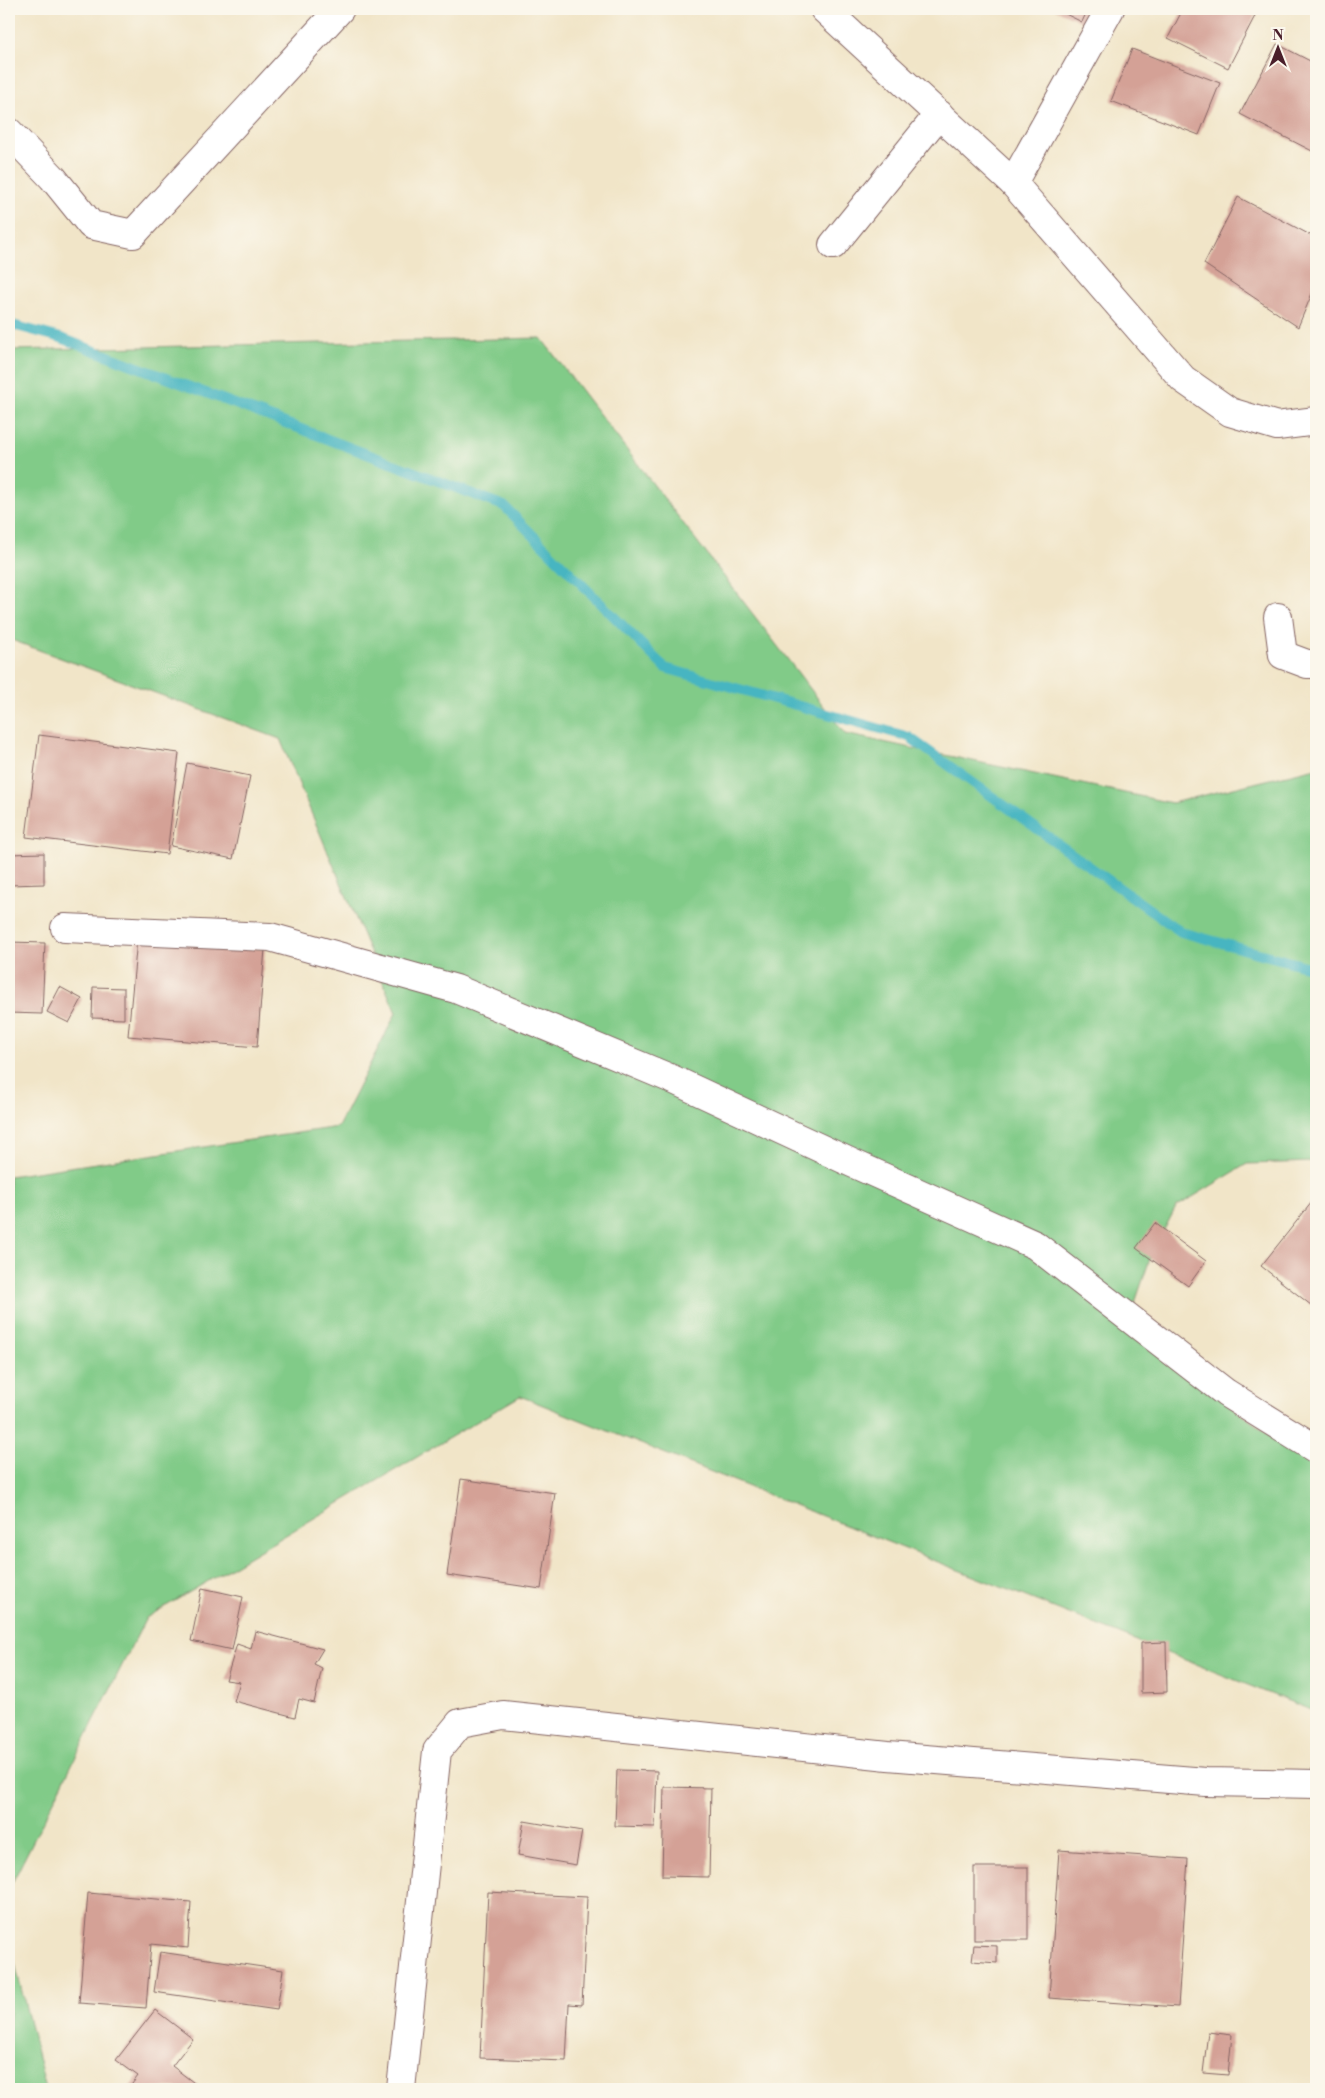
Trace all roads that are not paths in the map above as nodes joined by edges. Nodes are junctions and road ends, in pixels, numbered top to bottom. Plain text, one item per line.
1 (340, 9) edge
2 (824, 9) edge
3 (1110, 9) edge
4 (939, 114) junction
5 (9, 132) edge
6 (1013, 183) junction
7 (833, 245) dead end
8 (1316, 421) edge
9 (1278, 617) dead end
10 (1316, 664) edge
11 (65, 928) dead end
12 (1316, 1449) edge
13 (1316, 1784) edge
14 (401, 2089) edge

1 - 5 street
2 - 4 street
3 - 6 street
4 - 6 street
4 - 7 street
6 - 8 street
9 - 10 street
11 - 12 street
13 - 14 street

